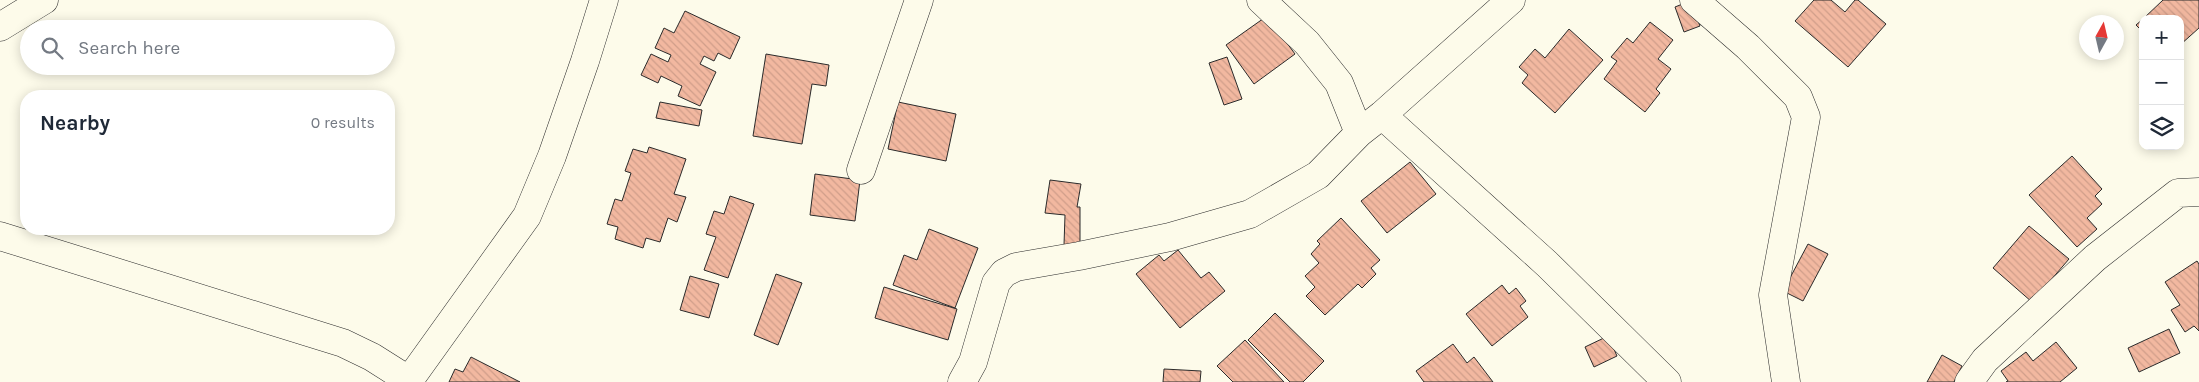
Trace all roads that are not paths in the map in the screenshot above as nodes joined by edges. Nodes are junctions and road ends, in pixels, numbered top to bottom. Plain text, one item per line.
1 (44, 0) edge
2 (604, 0) edge
3 (918, 0) edge
4 (1260, 0) edge
5 (1511, 0) edge
6 (1694, 0) edge
7 (0, 27) edge
8 (1382, 115) junction
9 (1359, 133) junction
10 (861, 170) dead end
11 (2199, 192) edge
12 (0, 236) edge
13 (409, 381) edge
14 (962, 382) edge
15 (1667, 382) edge
16 (1786, 382) edge
17 (1969, 382) edge

1 - 7 street
2 - 13 street
3 - 10 street
4 - 9 street
5 - 8 street
6 - 16 street
8 - 9 street
8 - 15 street
9 - 14 street
11 - 17 street
12 - 13 street

